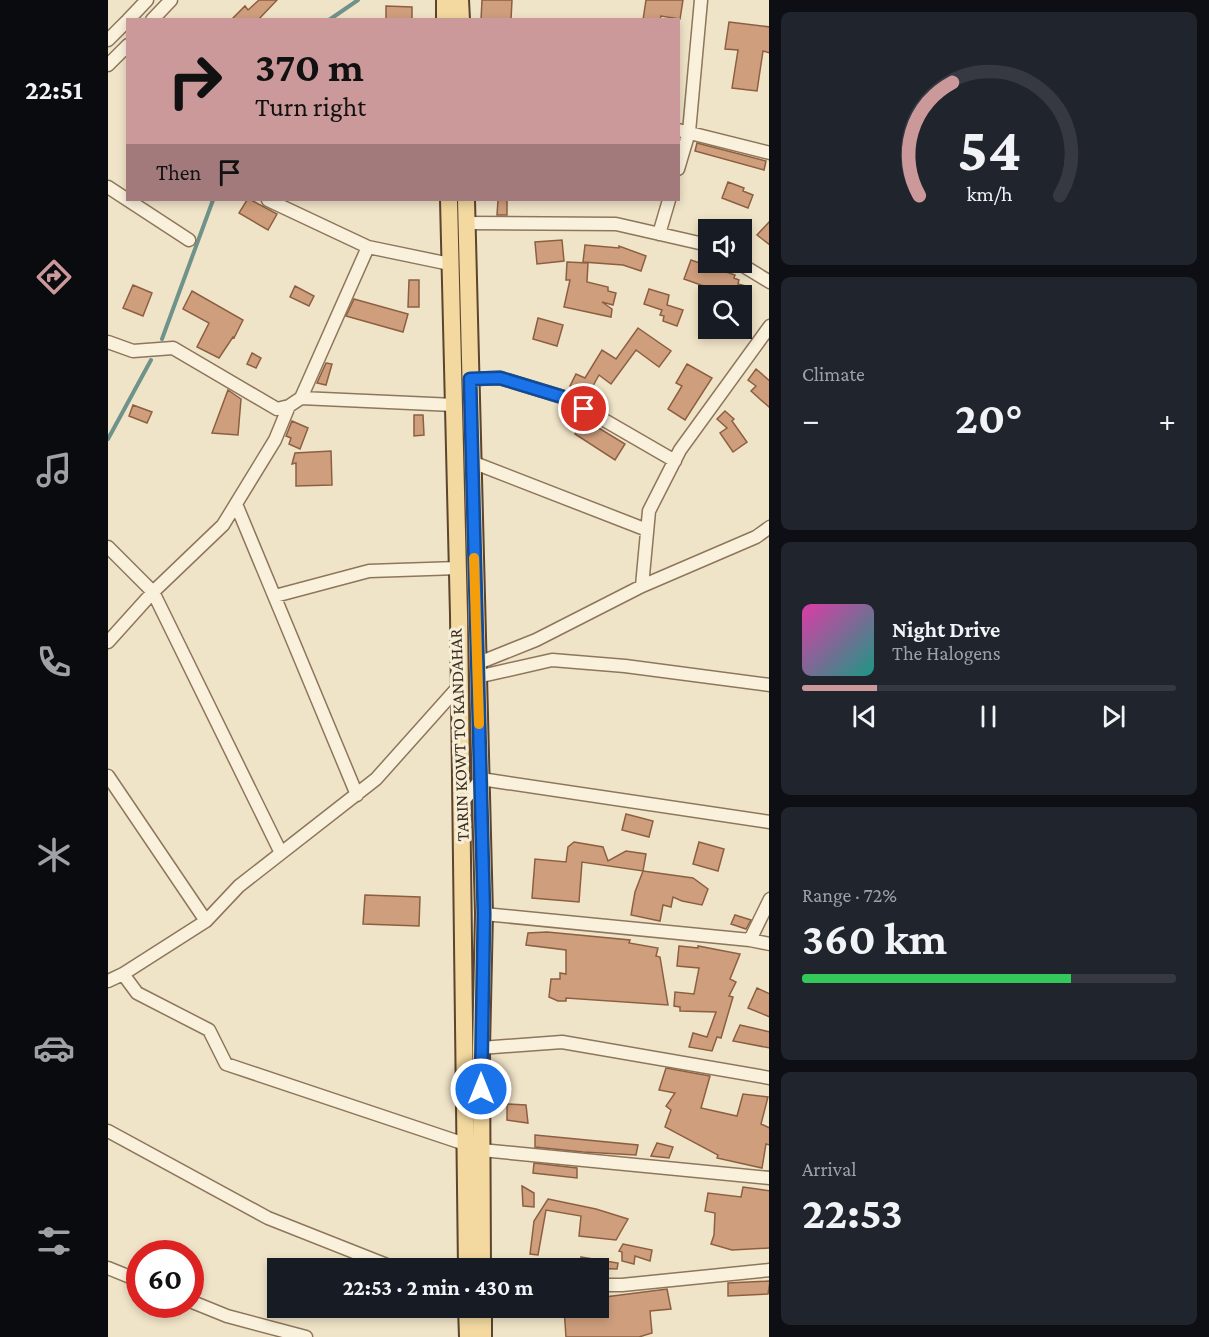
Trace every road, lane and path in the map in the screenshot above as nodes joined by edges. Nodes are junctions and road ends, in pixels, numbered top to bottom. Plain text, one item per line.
1 (147, 0) edge
2 (171, 0) edge
3 (445, 0) edge
4 (460, 0) edge
5 (701, 0) edge
6 (130, 18) edge
7 (154, 18) edge
8 (445, 18) edge
9 (461, 18) edge
10 (126, 22) edge
11 (108, 41) edge
12 (123, 49) edge
13 (108, 65) edge
14 (684, 131) edge
15 (769, 153) edge
16 (680, 156) edge
17 (108, 187) edge
18 (126, 199) edge
19 (129, 201) edge
20 (270, 201) edge
21 (449, 201) edge
22 (466, 201) edge
23 (669, 201) edge
24 (466, 223) junction
25 (659, 234) junction
26 (189, 240) dead end
27 (698, 243) edge
28 (368, 247) junction
29 (450, 264) junction
30 (752, 271) edge
31 (769, 281) edge
32 (769, 327) edge
33 (108, 342) edge
34 (470, 379) junction
35 (301, 398) junction
36 (454, 405) junction
37 (290, 406) junction
38 (675, 461) junction
39 (472, 462) junction
40 (236, 504) junction
41 (769, 528) edge
42 (647, 530) junction
43 (108, 547) edge
44 (458, 568) junction
45 (642, 586) junction
46 (153, 592) junction
47 (275, 596) junction
48 (108, 642) edge
49 (476, 671) junction
50 (460, 685) junction
51 (769, 685) edge
52 (108, 776) edge
53 (481, 779) junction
54 (357, 795) junction
55 (461, 804) junction
56 (769, 822) edge
57 (281, 853) junction
58 (769, 900) edge
59 (484, 914) junction
60 (206, 921) junction
61 (750, 940) junction
62 (769, 944) edge
63 (123, 974) junction
64 (108, 981) edge
65 (481, 1048) junction
66 (769, 1078) edge
67 (108, 1131) edge
68 (465, 1144) junction
69 (481, 1150) junction
70 (769, 1178) edge
71 (369, 1258) edge
72 (467, 1258) edge
73 (482, 1258) edge
74 (108, 1268) edge
75 (769, 1269) edge
76 (126, 1275) edge
77 (609, 1285) edge
78 (204, 1307) edge
79 (467, 1318) edge
80 (483, 1318) edge
81 (306, 1337) edge
82 (468, 1337) edge
83 (483, 1337) edge

1 - 6 street
2 - 7 street
3 - 8 main road
4 - 9 main road
5 - 14 street
10 - 11 street
11 - 12 street
12 - 13 street
14 - 15 street
14 - 16 street
17 - 18 street
19 - 26 street
20 - 28 street
21 - 29 main road, TARIN KOWT TO KANDAHAR
22 - 24 main road, TARIN KOWT TO KANDAHAR
23 - 25 street
24 - 25 street
24 - 34 main road, TARIN KOWT TO KANDAHAR
25 - 27 street
28 - 29 street
28 - 35 street
29 - 36 main road, TARIN KOWT TO KANDAHAR
30 - 31 street
32 - 38 street
33 - 37 street
34 - 38 street
34 - 39 main road, TARIN KOWT TO KANDAHAR
35 - 36 street
35 - 37 street
36 - 44 main road, TARIN KOWT TO KANDAHAR
37 - 40 street
38 - 42 street
39 - 42 street
39 - 49 main road, TARIN KOWT TO KANDAHAR
40 - 46 street
40 - 47 street
41 - 45 street
42 - 45 street
43 - 46 street
44 - 47 street
44 - 50 main road, TARIN KOWT TO KANDAHAR
45 - 49 street
46 - 48 street
46 - 57 street
47 - 54 street
49 - 51 street
49 - 53 main road, TARIN KOWT TO KANDAHAR
50 - 54 street
50 - 55 main road, TARIN KOWT TO KANDAHAR
52 - 60 street
53 - 55 street
53 - 56 street
53 - 59 main road, TARIN KOWT TO KANDAHAR
54 - 57 street
55 - 68 main road, TARIN KOWT TO KANDAHAR
57 - 60 street
58 - 61 street
59 - 61 street
59 - 65 main road, TARIN KOWT TO KANDAHAR
60 - 63 street
61 - 62 street
63 - 64 street
63 - 68 street
65 - 66 street
65 - 69 main road, TARIN KOWT TO KANDAHAR
67 - 71 street
68 - 72 main road, TARIN KOWT TO KANDAHAR
69 - 70 street
69 - 73 main road, TARIN KOWT TO KANDAHAR
74 - 76 street
75 - 77 street
78 - 81 street
79 - 82 main road
80 - 83 main road

